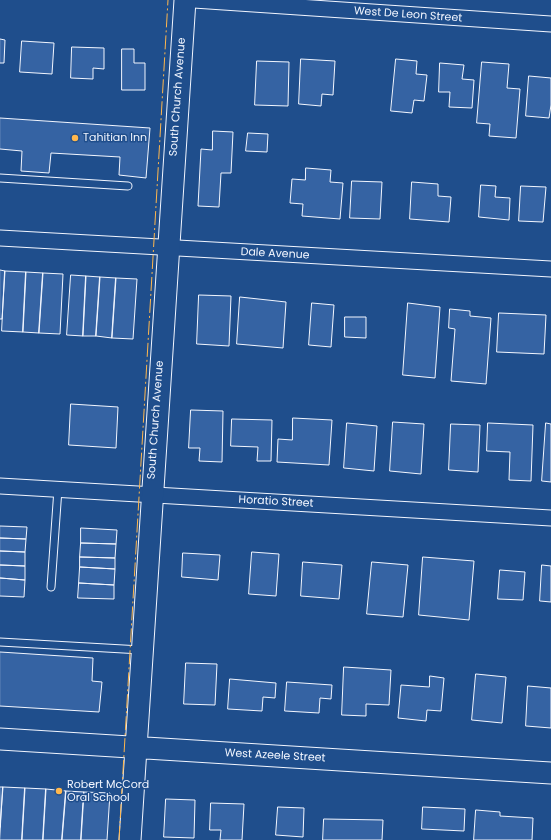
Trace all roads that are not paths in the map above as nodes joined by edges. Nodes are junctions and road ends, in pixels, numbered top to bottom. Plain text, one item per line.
1 (185, 0) edge
2 (194, 0) edge
3 (551, 24) edge
4 (0, 178) edge
5 (128, 186) dead end
6 (0, 238) edge
7 (167, 248) junction
8 (551, 269) edge
9 (0, 486) edge
10 (58, 489) junction
11 (152, 494) junction
12 (551, 518) edge
13 (51, 587) dead end
14 (0, 642) edge
15 (142, 650) junction
16 (0, 740) edge
17 (135, 748) junction
18 (551, 773) edge
19 (130, 840) edge

1 - 7 street, South Church Avenue
2 - 3 street, West De Leon Street
4 - 5 lane
6 - 7 street, Dale Avenue
7 - 8 street, Dale Avenue
7 - 11 street, South Church Avenue
9 - 10 street, Horatio Street
10 - 11 street, Horatio Street
10 - 13 lane
11 - 12 street, Horatio Street
11 - 15 street, South Church Avenue
14 - 15 lane
15 - 17 street, South Church Avenue
16 - 17 street, West Azeele Street
17 - 18 street, West Azeele Street
17 - 19 street, South Church Avenue

